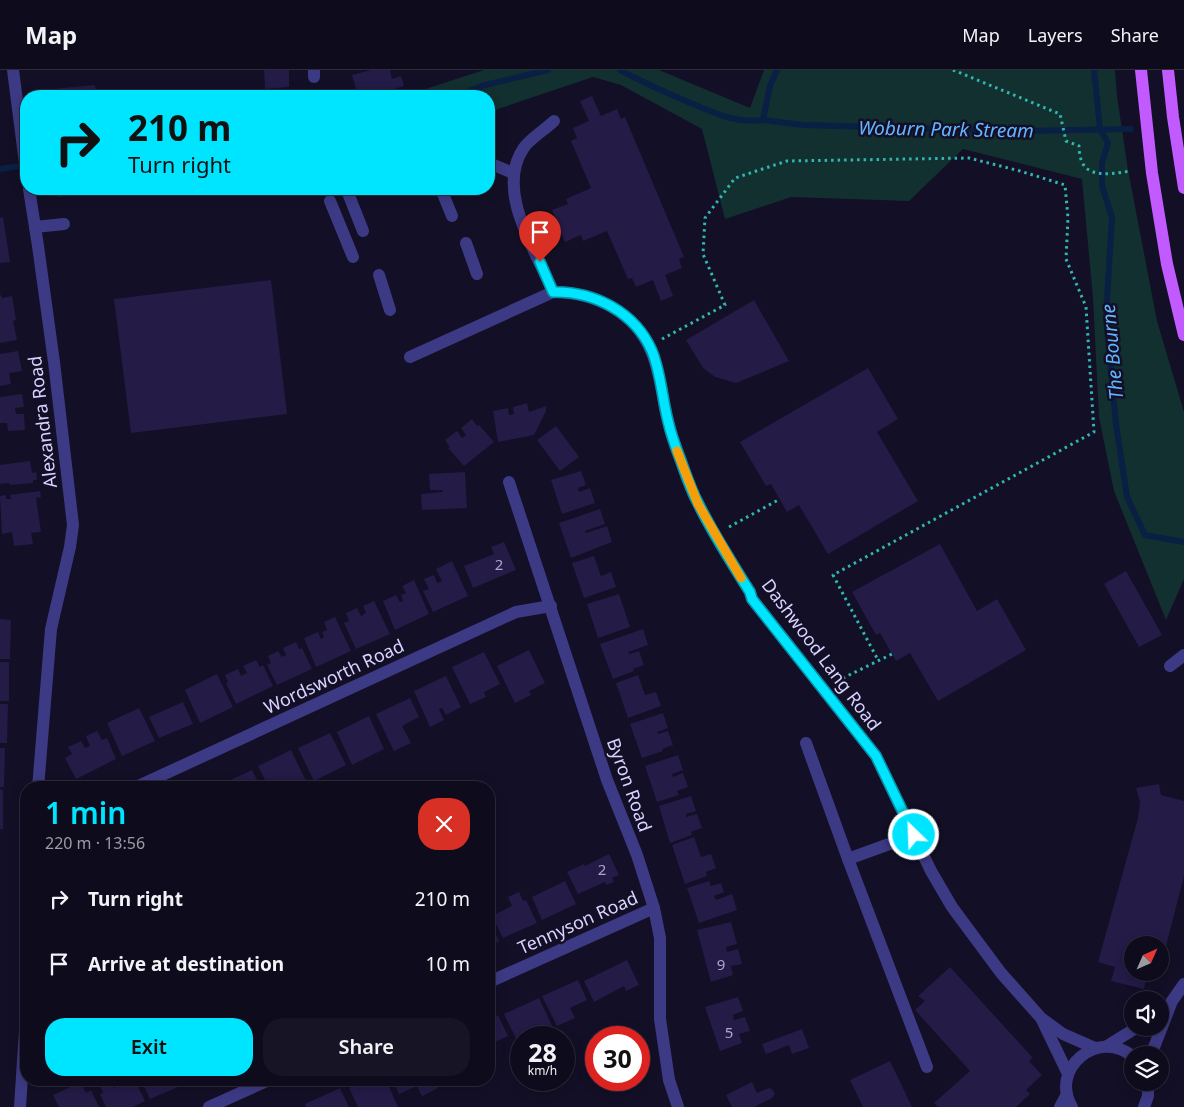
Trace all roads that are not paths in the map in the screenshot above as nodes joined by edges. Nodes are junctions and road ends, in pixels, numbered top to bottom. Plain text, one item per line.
1 (14, 70) edge
2 (1141, 70) edge
3 (1168, 70) edge
4 (554, 122) dead end
5 (20, 123) edge
6 (495, 166) edge
7 (513, 173) junction
8 (1184, 188) edge
9 (30, 195) edge
10 (349, 195) edge
11 (443, 195) edge
12 (330, 201) dead end
13 (452, 216) dead end
14 (64, 224) dead end
15 (35, 227) junction
16 (364, 231) dead end
17 (466, 243) dead end
18 (353, 257) dead end
19 (477, 274) dead end
20 (379, 275) dead end
21 (553, 292) junction
22 (390, 310) dead end
23 (1184, 335) edge
24 (410, 357) dead end
25 (509, 482) dead end
26 (551, 606) junction
27 (1184, 655) edge
28 (1170, 666) dead end
29 (806, 743) dead end
30 (38, 781) edge
31 (149, 781) edge
32 (914, 835) junction
33 (848, 860) junction
34 (654, 908) junction
35 (495, 979) edge
36 (1184, 984) edge
37 (1172, 1001) junction
38 (1169, 1003) edge
39 (1041, 1018) junction
40 (1124, 1035) edge
41 (1154, 1046) edge
42 (1101, 1047) junction
43 (1124, 1052) edge
44 (927, 1067) dead end
45 (1068, 1074) junction
46 (21, 1086) edge
47 (256, 1086) edge
48 (1067, 1094) junction
49 (20, 1107) edge
50 (209, 1107) edge
51 (678, 1107) edge
52 (1060, 1107) edge
53 (1072, 1107) edge

1 - 5 street
2 - 23 main road
3 - 8 main road
4 - 7 street
6 - 7 street
7 - 21 street
9 - 15 street, Alexandra Road
10 - 16 street
11 - 13 street
12 - 18 street
14 - 15 street
15 - 30 street, Alexandra Road
17 - 19 street
20 - 22 street
21 - 24 street, Dashwood Lang Road
21 - 32 street, Dashwood Lang Road
25 - 26 street, Byron Road
26 - 31 street, Wordsworth Road
26 - 34 street, Byron Road
27 - 28 street
29 - 33 street
32 - 33 street
32 - 39 street, Dashwood Lang Road
33 - 44 street
34 - 35 street, Tennyson Road
34 - 51 street, Byron Road
36 - 37 street
37 - 38 street
37 - 41 street
39 - 42 street, Dashwood Lang Road
39 - 45 street, Dashwood Lang Road
40 - 42 street
42 - 43 street, Dashwood Lang Road
42 - 45 street
45 - 48 street
46 - 49 street
47 - 50 street
48 - 52 street
48 - 53 street

